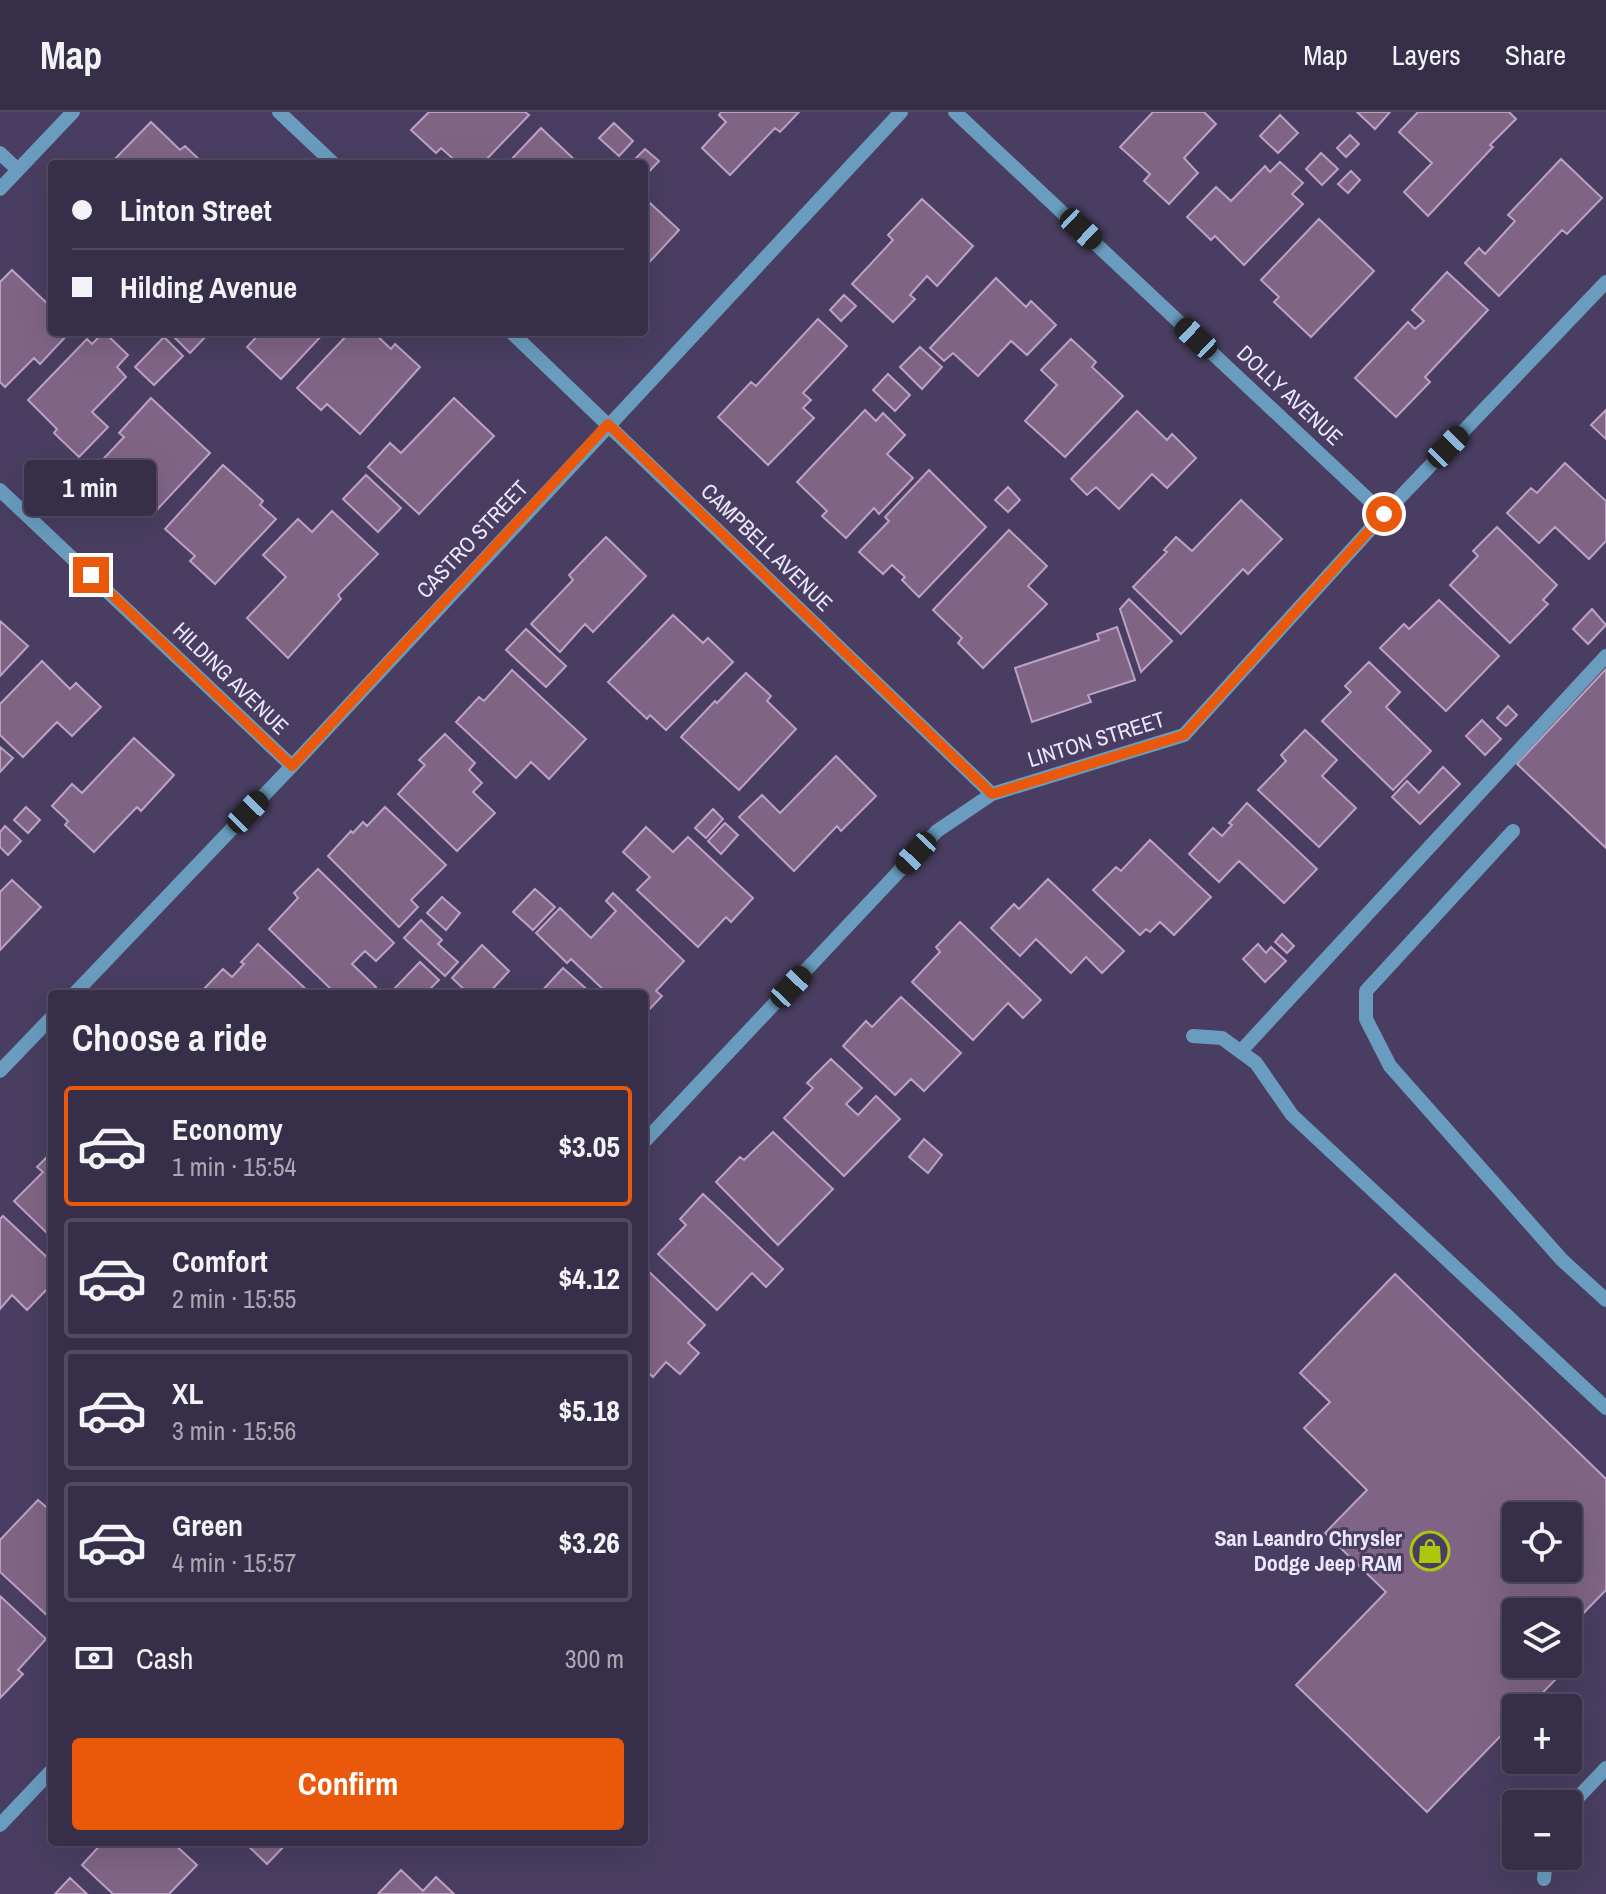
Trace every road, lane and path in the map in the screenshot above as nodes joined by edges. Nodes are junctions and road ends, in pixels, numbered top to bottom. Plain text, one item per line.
1 (73, 112) edge
2 (279, 112) edge
3 (901, 112) edge
4 (955, 112) edge
5 (0, 153) edge
6 (330, 160) edge
7 (18, 170) junction
8 (0, 189) edge
9 (1606, 282) edge
10 (515, 336) edge
11 (608, 424) junction
12 (0, 490) edge
13 (1384, 514) junction
14 (1606, 656) edge
15 (292, 766) junction
16 (992, 794) junction
17 (1513, 831) dead end
18 (78, 990) edge
19 (48, 1021) edge
20 (1193, 1036) dead end
21 (1241, 1051) junction
22 (0, 1071) edge
23 (648, 1138) edge
24 (1606, 1300) edge
25 (1606, 1408) edge
26 (1606, 1768) edge
27 (48, 1774) edge
28 (1582, 1793) edge
29 (0, 1825) edge
30 (1545, 1870) edge
31 (1544, 1879) dead end

1 - 7 street
2 - 6 street
3 - 11 street, CASTRO STREET
4 - 13 street, DOLLY AVENUE
5 - 7 street
7 - 8 street
9 - 13 street, LINTON STREET
10 - 11 street, CAMPBELL AVENUE
11 - 15 street, CASTRO STREET
11 - 16 street, CAMPBELL AVENUE
12 - 15 street, HILDING AVENUE
13 - 16 street, LINTON STREET
14 - 21 street
15 - 18 street, CASTRO STREET
16 - 23 street, LINTON STREET
17 - 24 street
19 - 22 street
20 - 21 street
21 - 25 street
26 - 28 street
27 - 29 street
30 - 31 street

